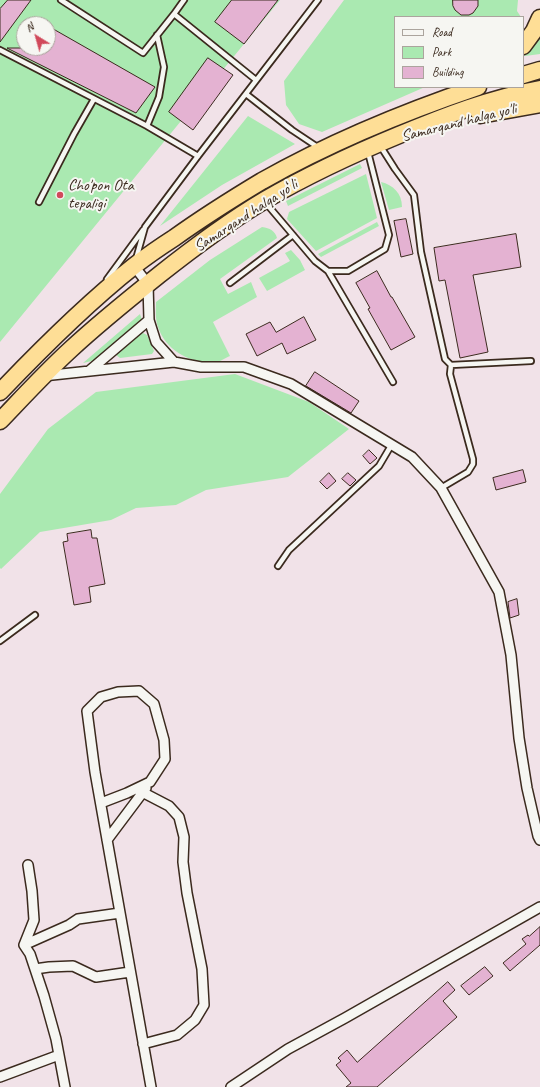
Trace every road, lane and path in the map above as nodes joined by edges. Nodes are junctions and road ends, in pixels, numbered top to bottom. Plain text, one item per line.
1 (61, 0) edge
2 (184, 0) edge
3 (318, 0) edge
4 (174, 14) junction
5 (540, 18) edge
6 (157, 35) junction
7 (524, 45) edge
8 (0, 50) edge
9 (540, 70) edge
10 (524, 74) edge
11 (256, 80) junction
12 (458, 88) edge
13 (475, 88) edge
14 (540, 89) edge
15 (246, 94) junction
16 (94, 99) junction
17 (540, 104) edge
18 (410, 111) junction
19 (147, 126) junction
20 (373, 146) junction
21 (322, 150) junction
22 (198, 156) junction
23 (264, 201) junction
24 (39, 202) dead end
25 (145, 227) junction
26 (293, 235) junction
27 (134, 266) junction
28 (328, 271) junction
29 (106, 281) dead end
30 (230, 283) dead end
31 (148, 284) junction
32 (101, 287) dead end
33 (88, 305) junction
34 (149, 320) junction
35 (531, 361) dead end
36 (174, 362) junction
37 (451, 365) junction
38 (89, 371) junction
39 (42, 377) junction
40 (393, 382) dead end
41 (0, 392) edge
42 (0, 421) edge
43 (392, 444) junction
44 (441, 488) junction
45 (278, 566) dead end
46 (35, 615) dead end
47 (0, 641) edge
48 (150, 782) junction
49 (144, 793) junction
50 (101, 803) junction
51 (107, 840) junction
52 (540, 840) edge
53 (28, 865) dead end
54 (540, 907) edge
55 (120, 913) junction
56 (24, 945) junction
57 (35, 969) junction
58 (130, 972) junction
59 (143, 1044) junction
60 (58, 1055) junction
61 (0, 1077) edge
62 (65, 1087) edge
63 (151, 1087) edge
64 (231, 1087) edge

1 - 6 lane
2 - 4 lane
3 - 11 lane
4 - 6 lane
4 - 11 lane
5 - 7 highway
6 - 19 lane
8 - 16 lane
9 - 10 highway
11 - 15 lane
12 - 18 highway
13 - 18 highway, Samarqand halqa yoʻli
14 - 20 highway, Samarqand halqa yoʻli
15 - 21 lane
15 - 22 lane
16 - 19 lane
16 - 24 lane
17 - 20 highway, Samarqand halqa yo'li
18 - 21 highway, Samarqand halqa yoʻli
19 - 22 lane
20 - 23 highway, Samarqand halqa yoʻli
20 - 28 lane
20 - 37 lane
21 - 27 highway, Samarqand halqa yoʻli
22 - 25 lane
23 - 26 lane
23 - 31 highway, Samarqand halqa yoʻli
25 - 27 lane
25 - 29 lane
26 - 28 lane
26 - 30 lane
27 - 31 street
27 - 33 highway, Samarqand halqa yoʻli
28 - 40 lane
31 - 34 street
31 - 39 highway, Samarqand halqa yoʻli
32 - 33 lane
33 - 41 highway, Samarqand halqa yoʻli
34 - 36 street
34 - 38 street
35 - 37 lane
36 - 38 street
36 - 43 street
37 - 44 lane
38 - 39 street
39 - 42 highway, Samarqand halqa yoʻli
43 - 44 street
43 - 45 lane
44 - 52 street
46 - 47 lane
48 - 49 street
48 - 50 street
48 - 50 street
49 - 51 street
49 - 59 street
50 - 51 street
51 - 55 street
53 - 56 street
54 - 64 street
55 - 56 street
55 - 58 street
56 - 57 street
57 - 58 street
57 - 60 street
58 - 59 street
59 - 63 street
60 - 61 street
60 - 62 street

